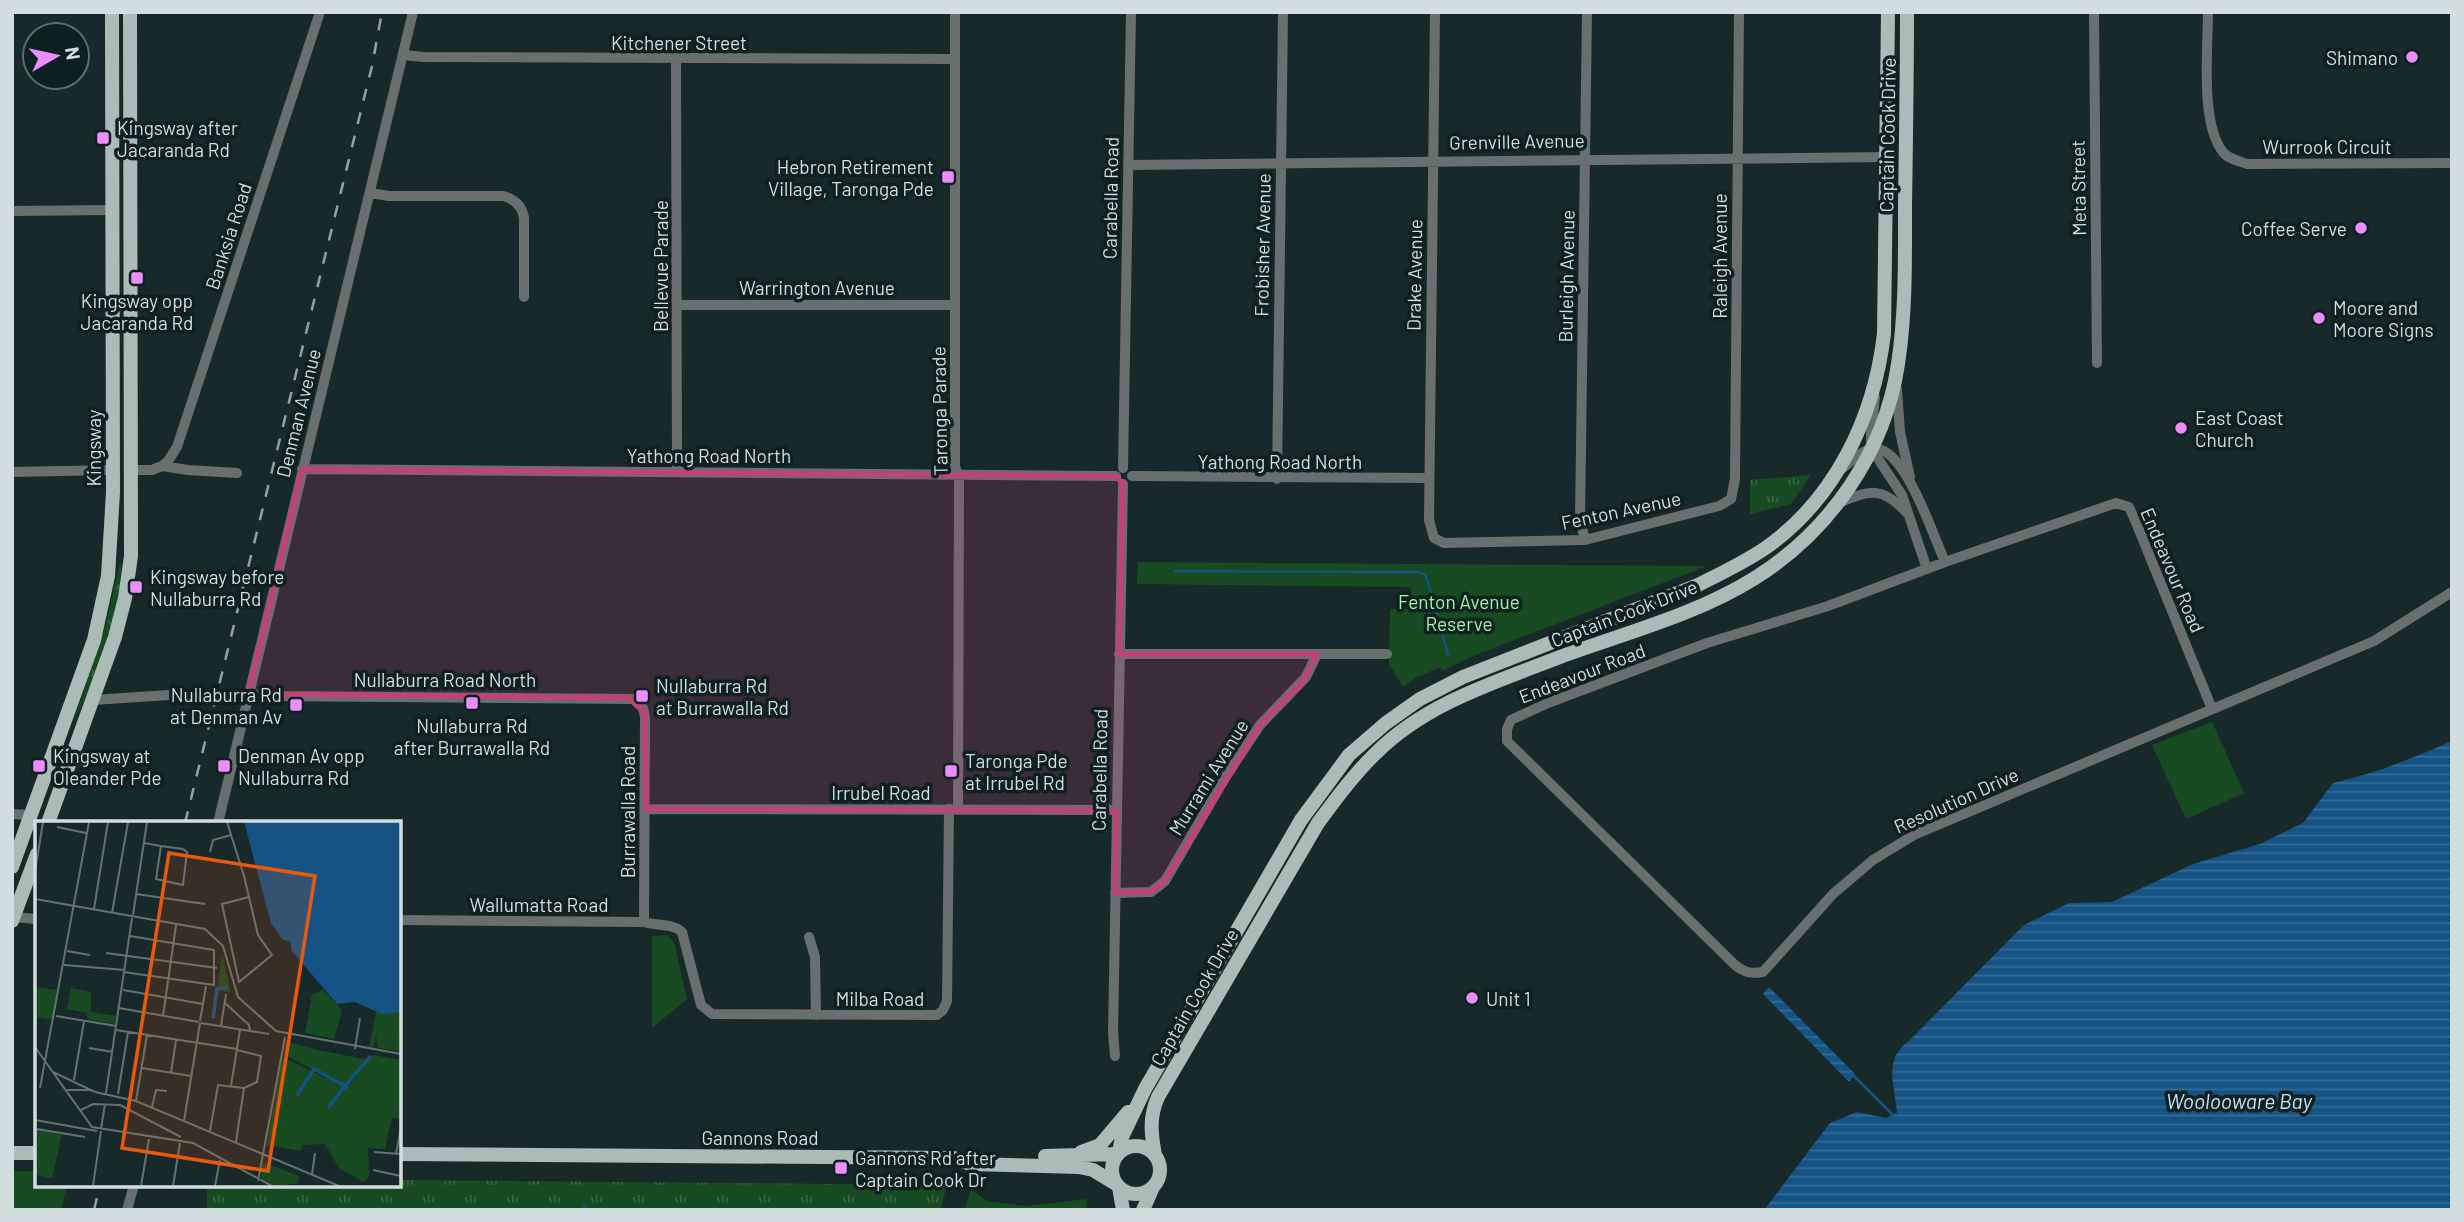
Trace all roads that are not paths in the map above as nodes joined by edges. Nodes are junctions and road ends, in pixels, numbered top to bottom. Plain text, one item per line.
1 (111, 12) edge
2 (130, 12) edge
3 (320, 12) edge
4 (413, 12) edge
5 (955, 12) edge
6 (1131, 12) edge
7 (1283, 12) edge
8 (1435, 12) edge
9 (1587, 12) edge
10 (1739, 12) edge
11 (1888, 12) edge
12 (1907, 12) edge
13 (2094, 12) edge
14 (2208, 12) edge
15 (404, 55) junction
16 (954, 59) junction
17 (676, 60) junction
18 (1906, 155) junction
19 (1887, 157) junction
20 (1737, 159) junction
21 (1585, 160) junction
22 (1433, 161) junction
23 (1280, 162) junction
24 (2452, 163) edge
25 (1128, 165) junction
26 (370, 193) junction
27 (111, 210) junction
28 (131, 210) junction
29 (12, 211) edge
30 (524, 296) dead end
31 (678, 305) junction
32 (955, 305) junction
33 (2097, 363) dead end
34 (1898, 366) junction
35 (1880, 367) junction
36 (1871, 448) junction
37 (162, 466) junction
38 (302, 469) junction
39 (112, 470) junction
40 (132, 470) junction
41 (12, 472) edge
42 (677, 472) junction
43 (1837, 472) junction
44 (237, 473) dead end
45 (958, 473) junction
46 (1123, 476) junction
47 (1429, 478) junction
48 (1277, 479) junction
49 (1913, 490) junction
50 (1731, 499) joint
51 (1839, 503) junction
52 (1910, 517) junction
53 (1434, 538) joint
54 (1585, 540) junction
55 (1945, 562) junction
56 (1927, 569) junction
57 (2452, 592) edge
58 (1119, 654) junction
59 (1317, 654) junction
60 (1387, 654) dead end
61 (183, 694) dead end
62 (248, 694) junction
63 (93, 699) junction
64 (640, 704) joint
65 (2212, 709) junction
66 (646, 808) junction
67 (953, 809) junction
68 (1116, 810) junction
69 (12, 814) edge
70 (31, 815) junction
71 (46, 821) edge
72 (49, 821) edge
73 (218, 821) edge
74 (35, 860) edge
75 (12, 867) edge
76 (1115, 893) junction
77 (13, 919) edge
78 (35, 919) edge
79 (401, 920) edge
80 (643, 922) junction
81 (677, 928) joint
82 (809, 937) dead end
83 (1751, 974) joint
84 (816, 1015) junction
85 (1115, 1056) dead end
86 (1145, 1089) junction
87 (12, 1153) edge
88 (35, 1153) edge
89 (1118, 1153) junction
90 (401, 1154) edge
91 (1155, 1155) junction
92 (1066, 1156) junction
93 (954, 1158) junction
94 (1118, 1185) junction
95 (133, 1187) edge
96 (1153, 1187) junction
97 (127, 1210) edge
98 (1123, 1210) edge
99 (1143, 1210) edge

1 - 27 main road, Kingsway
2 - 28 main road, Kingsway
3 - 37 street, Banksia Road
4 - 15 street, Denman Avenue
5 - 16 street, Taronga Parade
6 - 25 street, Carabella Road
7 - 23 street, Frobisher Avenue
8 - 22 street, Drake Avenue
9 - 21 street, Burleigh Avenue
10 - 20 street, Raleigh Avenue
11 - 19 main road, Captain Cook Drive
12 - 18 main road, Captain Cook Drive
13 - 33 street, Meta Street
14 - 24 street, Wurrook Circuit
15 - 17 street, Kitchener Street
15 - 26 street, Denman Avenue
16 - 17 street, Kitchener Street
16 - 32 street, Taronga Parade
17 - 31 street, Bellevue Parade
18 - 19 main road, Grenville Avenue
18 - 34 main road, Captain Cook Drive
19 - 20 street, Grenville Avenue
19 - 35 main road, Captain Cook Drive
20 - 21 street, Grenville Avenue
20 - 50 street, Raleigh Avenue
21 - 22 street, Grenville Avenue
21 - 54 street, Burleigh Avenue
22 - 23 street, Grenville Avenue
22 - 47 street, Drake Avenue
23 - 25 street, Grenville Avenue
23 - 48 street, Frobisher Avenue
25 - 46 street, Carabella Road
26 - 30 street
26 - 38 street, Denman Avenue
27 - 28 main road
27 - 29 street
27 - 39 main road, Kingsway
28 - 40 main road, Kingsway
31 - 32 street, Warrington Avenue
31 - 42 street, Bellevue Parade
32 - 45 street, Taronga Parade
34 - 36 main road, Captain Cook Drive
34 - 49 street
35 - 36 street
35 - 43 main road, Captain Cook Drive
36 - 43 street
36 - 49 street
36 - 51 main road, Captain Cook Drive
36 - 52 street
37 - 40 street
37 - 44 street
38 - 42 street, Yathong Road North
38 - 62 street, Denman Avenue
39 - 40 main road
39 - 41 street
39 - 70 main road, Kingsway
40 - 63 main road, Kingsway
42 - 45 street, Yathong Road North
43 - 86 main road, Captain Cook Drive
45 - 46 street, Yathong Road North
45 - 67 street, Taronga Parade
46 - 48 street, Yathong Road North
46 - 58 street, Carabella Road
47 - 48 street, Yathong Road North
47 - 53 street, Drake Avenue
49 - 55 street
50 - 54 street, Fenton Avenue
51 - 52 street
51 - 91 main road, Captain Cook Drive
52 - 56 street
53 - 54 street, Fenton Avenue
55 - 56 street, Endeavour Road
55 - 65 street, Endeavour Road
56 - 83 street, Endeavour Road
57 - 65 street, Resolution Drive
58 - 59 street
58 - 68 street, Carabella Road
59 - 60 street
59 - 76 street, Murrami Avenue
61 - 63 street
62 - 64 street, Nullaburra Road North
62 - 73 street, Denman Avenue
63 - 72 main road, Kingsway
64 - 66 street, Burrawalla Road
65 - 83 street, Resolution Drive
66 - 67 street, Irrubel Road
66 - 80 street, Burrawalla Road
67 - 68 street, Irrubel Road
67 - 84 street, Milba Road
68 - 76 street, Carabella Road
69 - 70 street
70 - 71 main road
70 - 75 main road, Kingsway
74 - 77 main road
76 - 85 street, Carabella Road
77 - 78 street
79 - 80 street, Wallumatta Road
80 - 81 street, Wallumatta Road
81 - 84 street, Milba Road
82 - 84 street
86 - 89 main road, Captain Cook Drive
86 - 92 main road
87 - 88 main road
89 - 91 main road
89 - 92 main road
89 - 94 main road
90 - 93 main road, Gannons Road
91 - 96 main road
92 - 93 main road
93 - 94 main road, Gannons Road
94 - 96 main road
94 - 98 main road
95 - 97 street
96 - 99 main road

